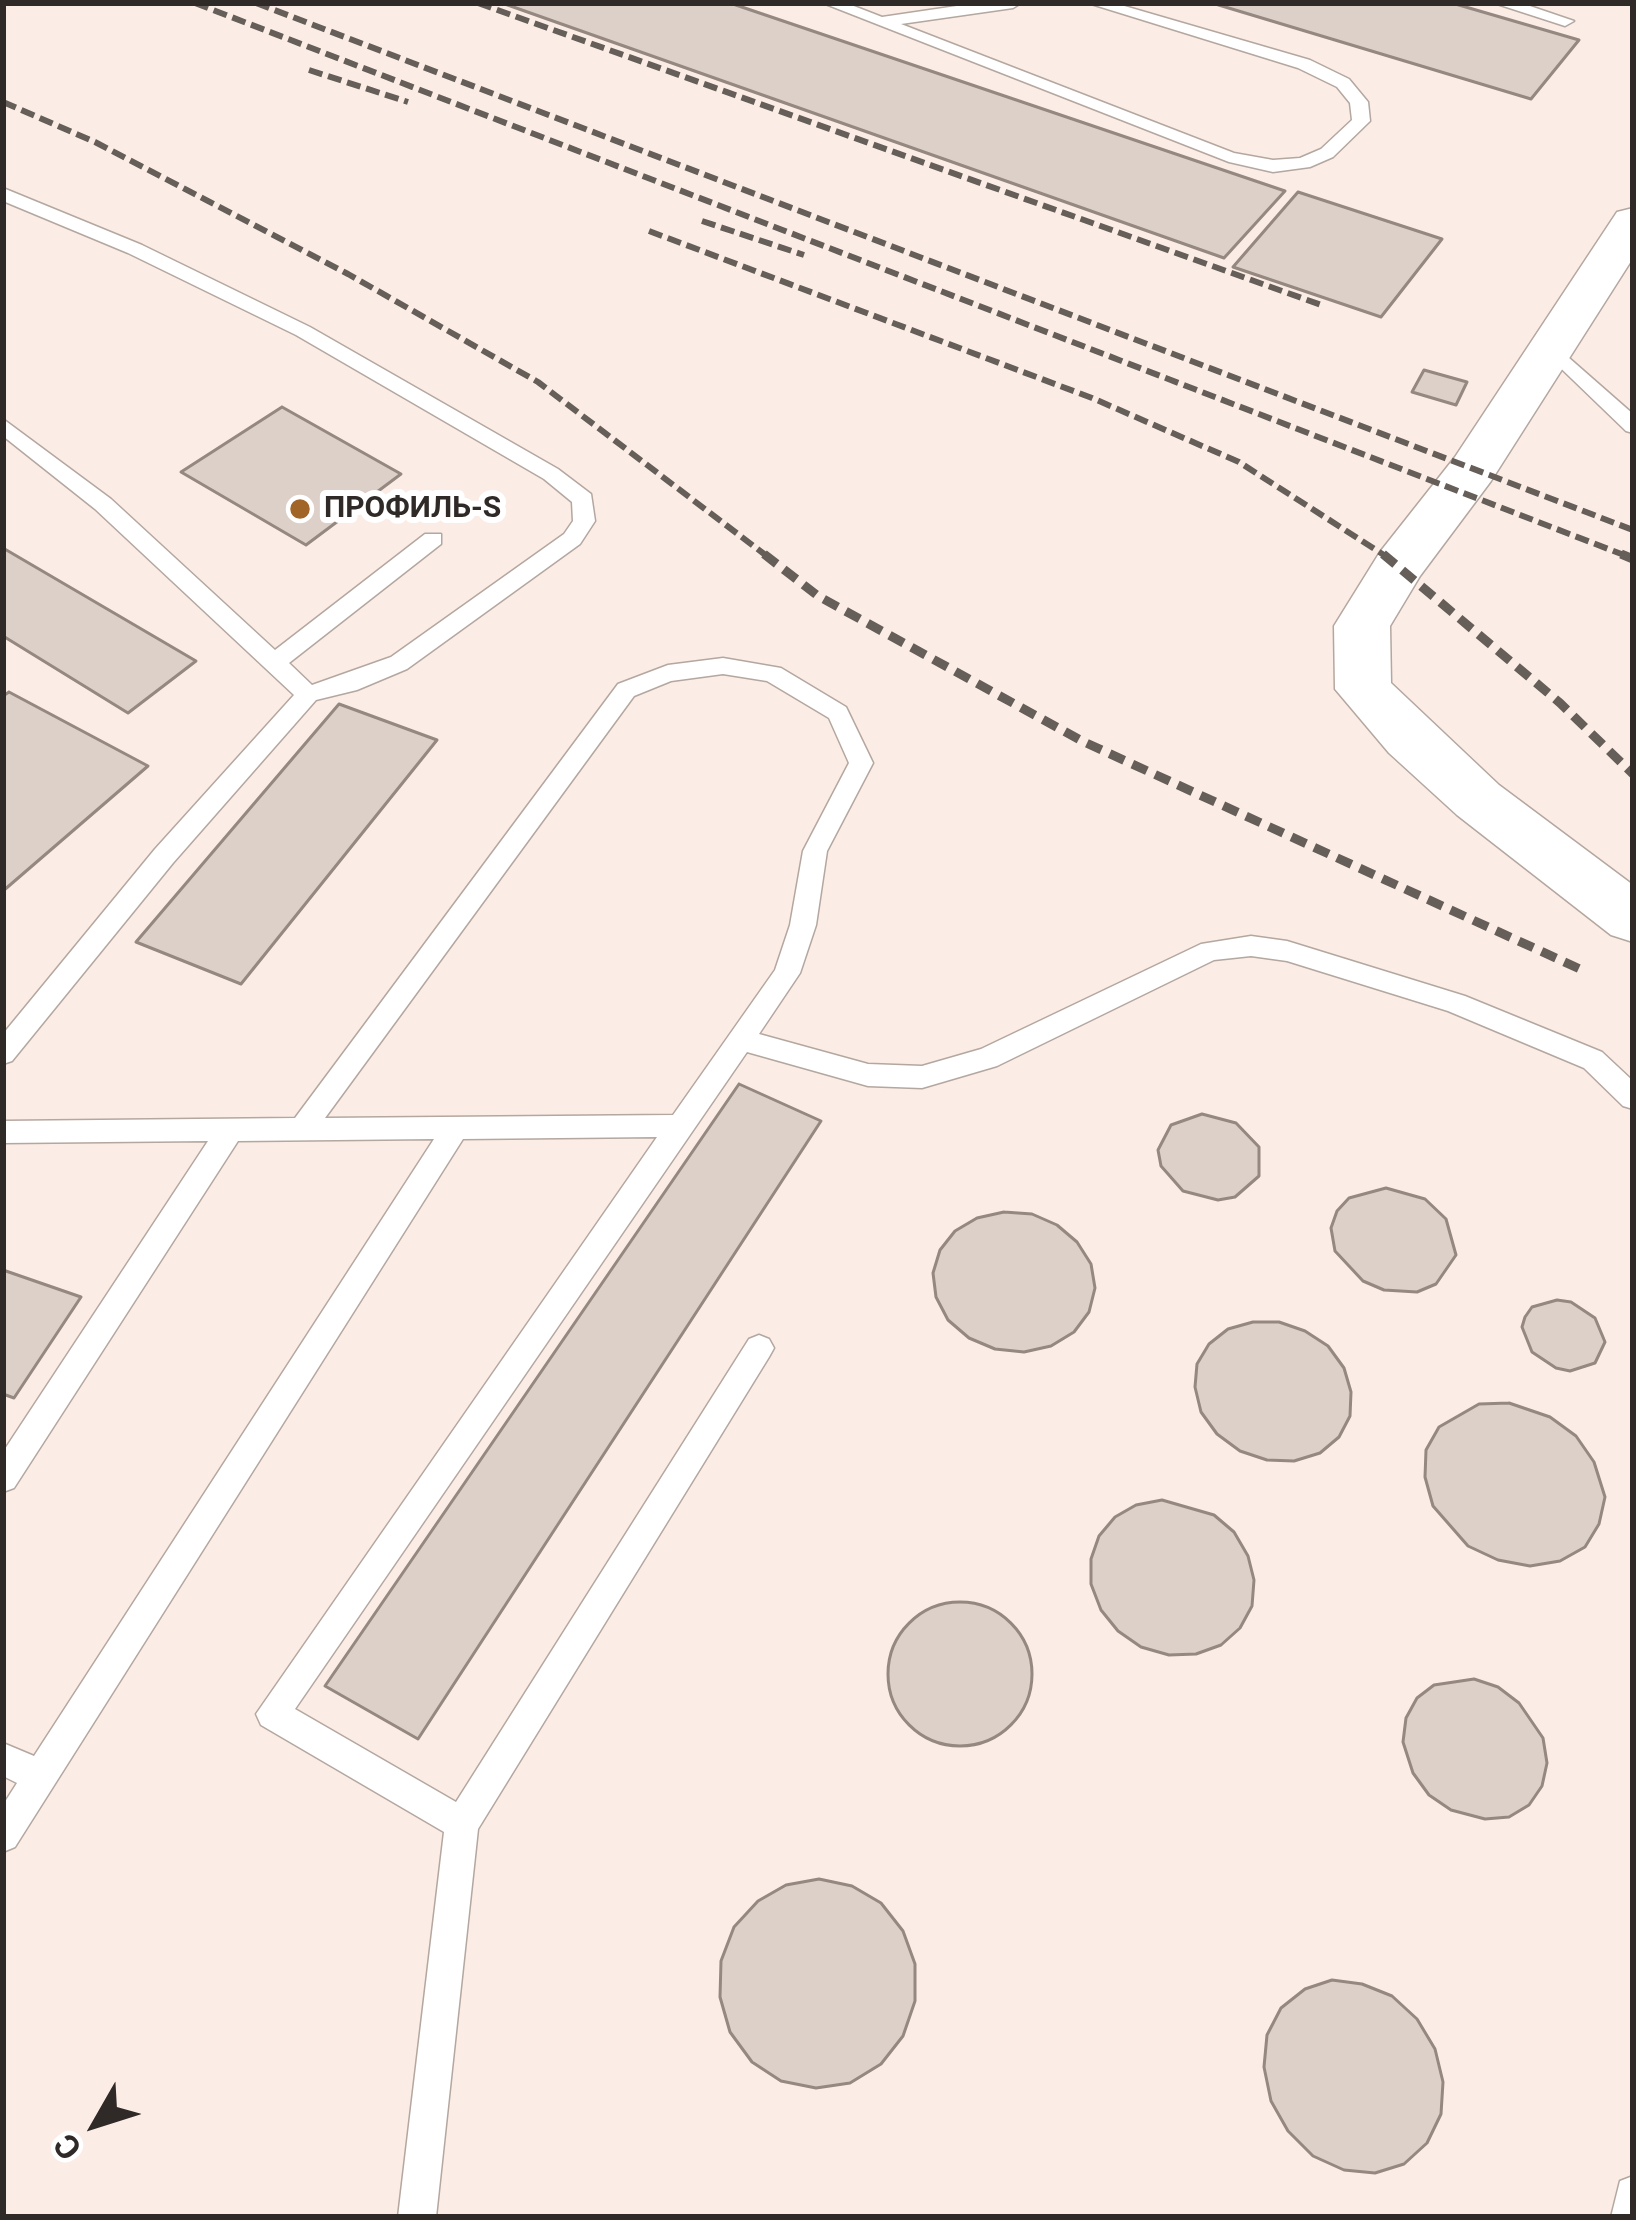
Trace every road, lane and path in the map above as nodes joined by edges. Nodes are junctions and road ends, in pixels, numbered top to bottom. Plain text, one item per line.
1 (831, 3) edge
2 (1013, 3) edge
3 (1096, 3) edge
4 (1502, 3) edge
5 (1565, 21) dead end
6 (880, 22) junction
7 (3, 194) edge
8 (1633, 222) edge
9 (1552, 349) junction
10 (3, 426) edge
11 (1633, 426) edge
12 (433, 539) dead end
13 (273, 663) junction
14 (308, 694) junction
15 (1633, 918) edge
16 (741, 1040) junction
17 (3, 1053) edge
18 (1633, 1098) edge
19 (457, 1126) junction
20 (682, 1126) junction
21 (302, 1129) junction
22 (231, 1130) junction
23 (8, 1138) edge
24 (759, 1348) dead end
25 (3, 1478) edge
26 (3, 1759) edge
27 (40, 1776) junction
28 (462, 1824) junction
29 (3, 1835) edge
30 (1633, 2194) edge
31 (417, 2217) edge
32 (1630, 2217) edge

1 - 6 lane
2 - 6 lane
3 - 6 lane
4 - 5 lane
7 - 14 lane
8 - 9 main road
9 - 11 lane
9 - 15 main road
10 - 13 lane
12 - 13 lane
13 - 14 lane
14 - 17 lane
16 - 18 lane
16 - 20 lane
16 - 21 lane
19 - 20 lane
19 - 21 lane
19 - 27 lane
20 - 28 lane
21 - 22 lane
22 - 23 lane
22 - 25 lane
24 - 28 lane
26 - 27 lane
27 - 29 lane
28 - 31 lane
30 - 32 lane

